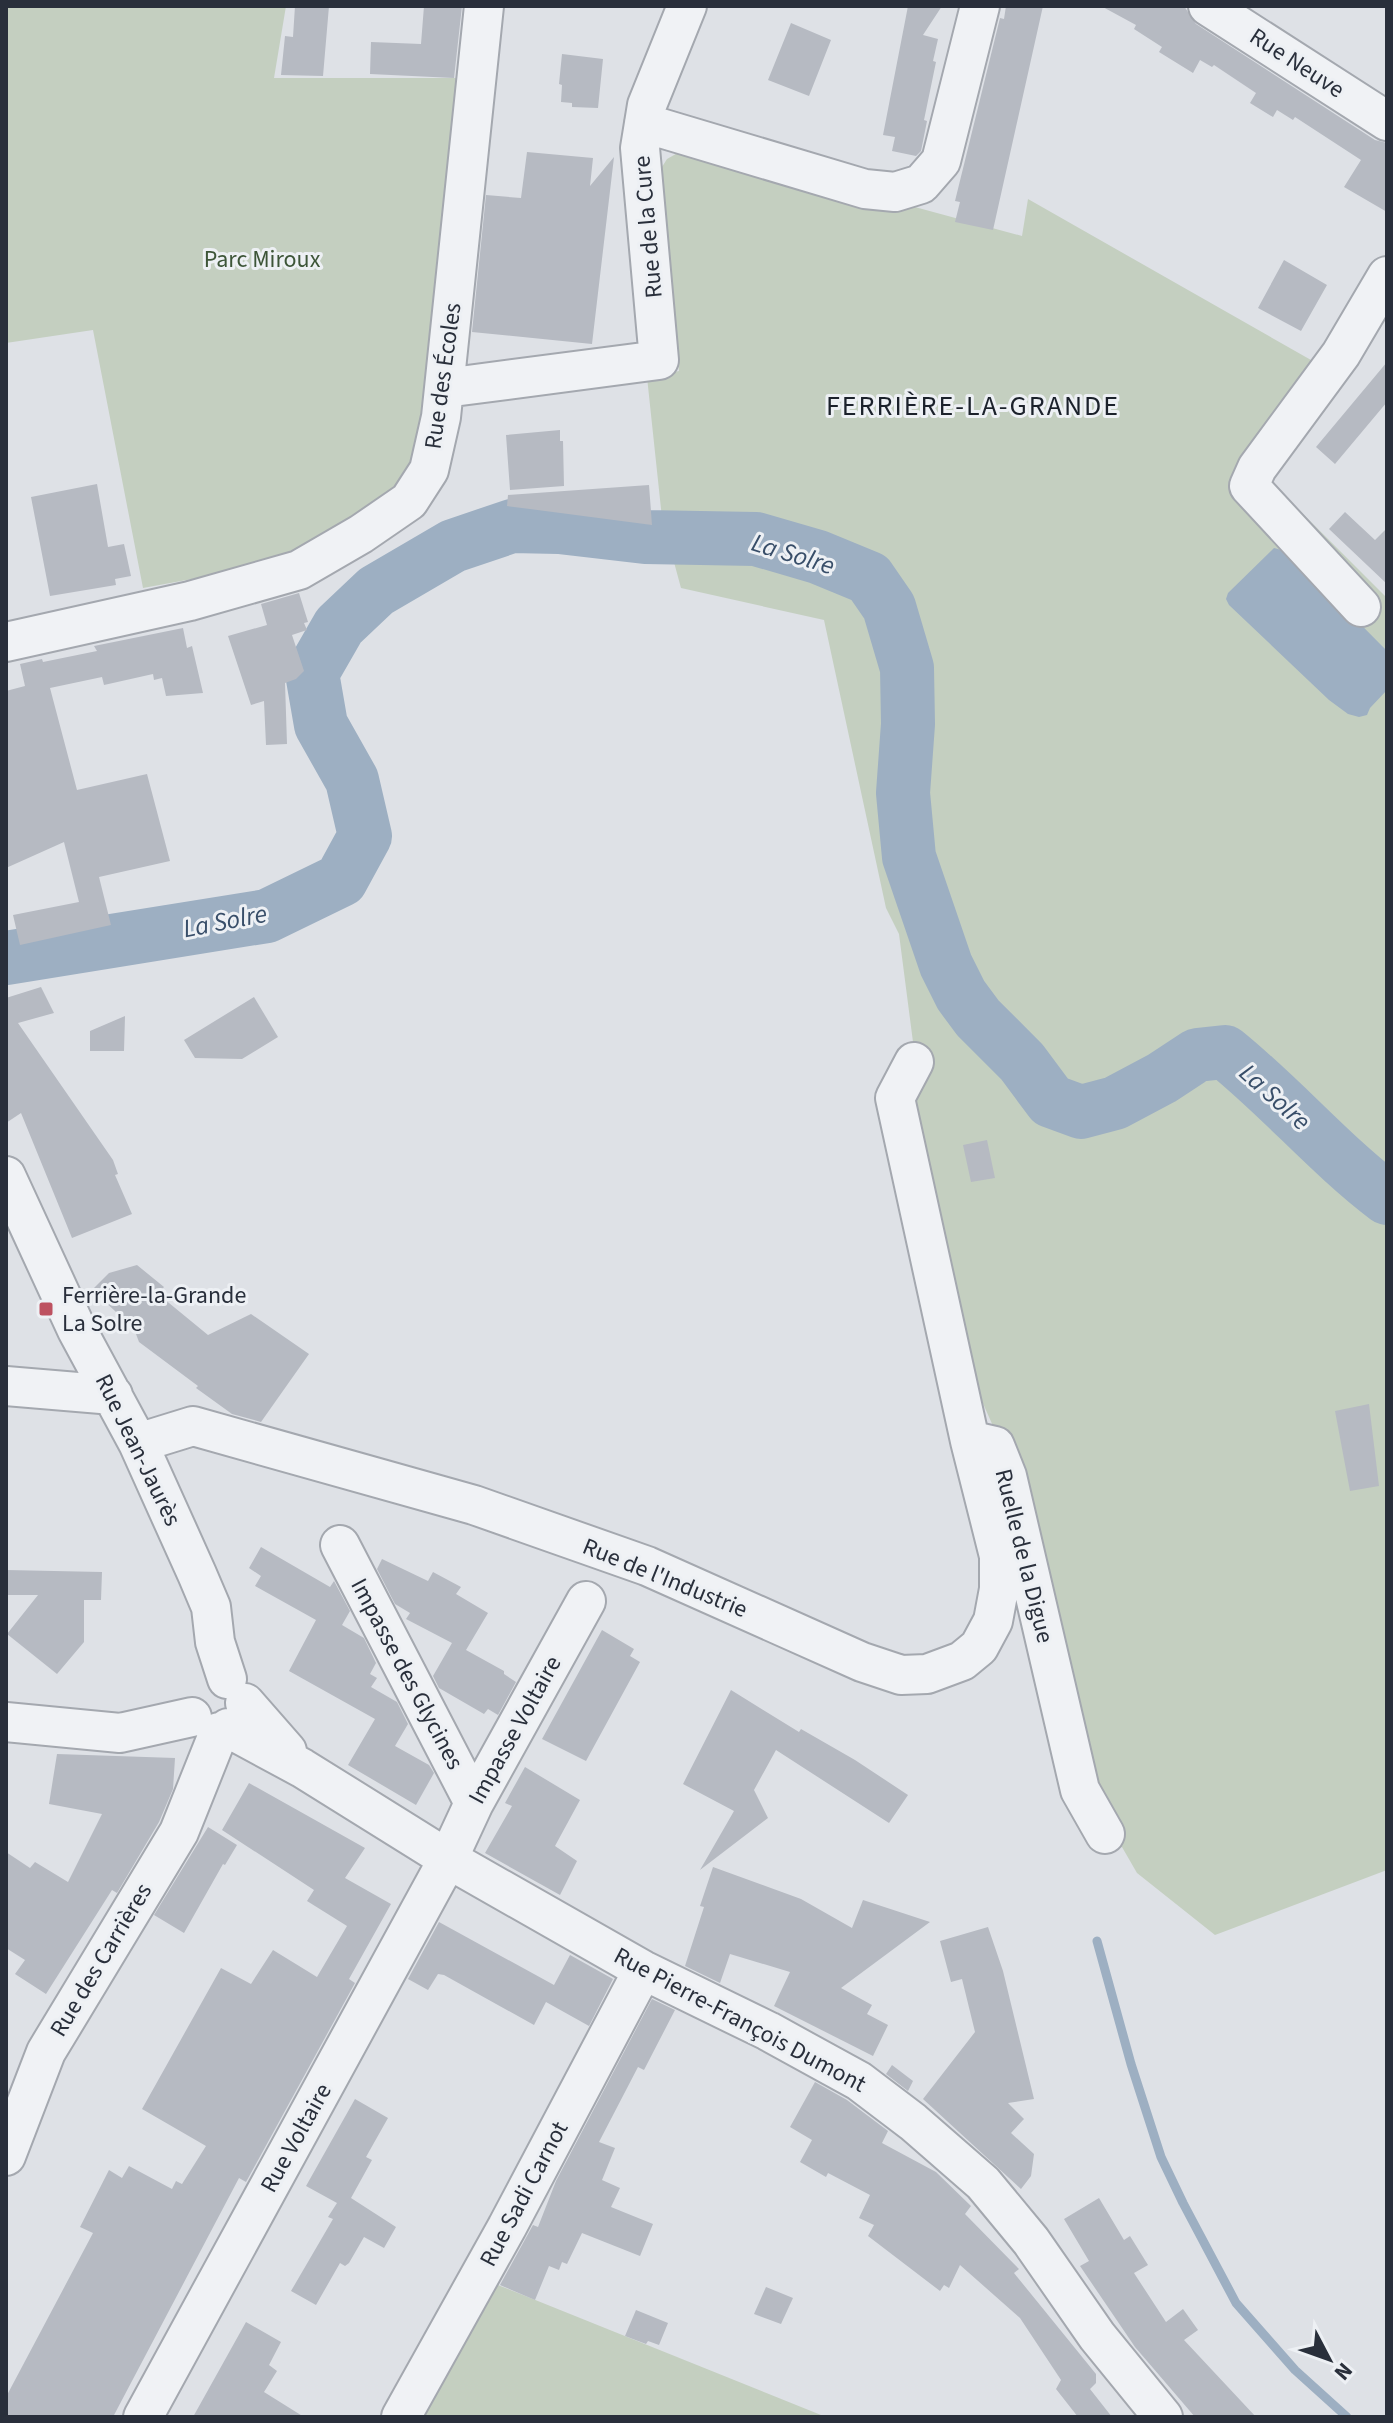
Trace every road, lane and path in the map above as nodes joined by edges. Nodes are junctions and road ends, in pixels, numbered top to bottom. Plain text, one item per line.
1 (484, 6) edge
2 (687, 6) edge
3 (980, 6) edge
4 (1208, 6) edge
5 (1387, 121) edge
6 (644, 123) junction
7 (1387, 276) edge
8 (445, 388) junction
9 (1361, 607) dead end
10 (6, 642) edge
11 (914, 1062) dead end
12 (6, 1176) edge
13 (6, 1386) edge
14 (113, 1395) junction
15 (970, 1441) junction
16 (138, 1443) junction
17 (340, 1545) dead end
18 (586, 1601) dead end
19 (213, 1708) junction
20 (6, 1722) edge
21 (474, 1803) junction
22 (1105, 1834) dead end
23 (448, 1859) junction
24 (643, 1970) junction
25 (6, 2156) edge
26 (143, 2417) edge
27 (401, 2417) edge
28 (1163, 2417) edge

1 - 8 street, Rue des Écoles
2 - 6 street, Rue de la Cure
3 - 6 street
4 - 5 street, Rue Neuve
6 - 8 street, Rue de la Cure
7 - 9 street
8 - 10 street, Rue des Écoles
11 - 15 street
12 - 14 street, Rue Jean-Jaurès
13 - 14 street
14 - 16 street, Rue Jean-Jaurès
15 - 16 street, Rue de l'Industrie
15 - 22 street, Ruelle de la Digue
16 - 19 street, Rue Jean-Jaurès
17 - 21 street, Impasse des Glycines
18 - 21 street, Impasse Voltaire
19 - 20 street
19 - 23 street, Rue Pierre-François Dumont
19 - 25 street, Rue des Carrières
21 - 23 street, Impasse Voltaire
23 - 24 street, Rue Pierre-François Dumont
23 - 26 street, Rue Voltaire
24 - 27 street, Rue Sadi Carnot
24 - 28 street, Rue Pierre-François Dumont

